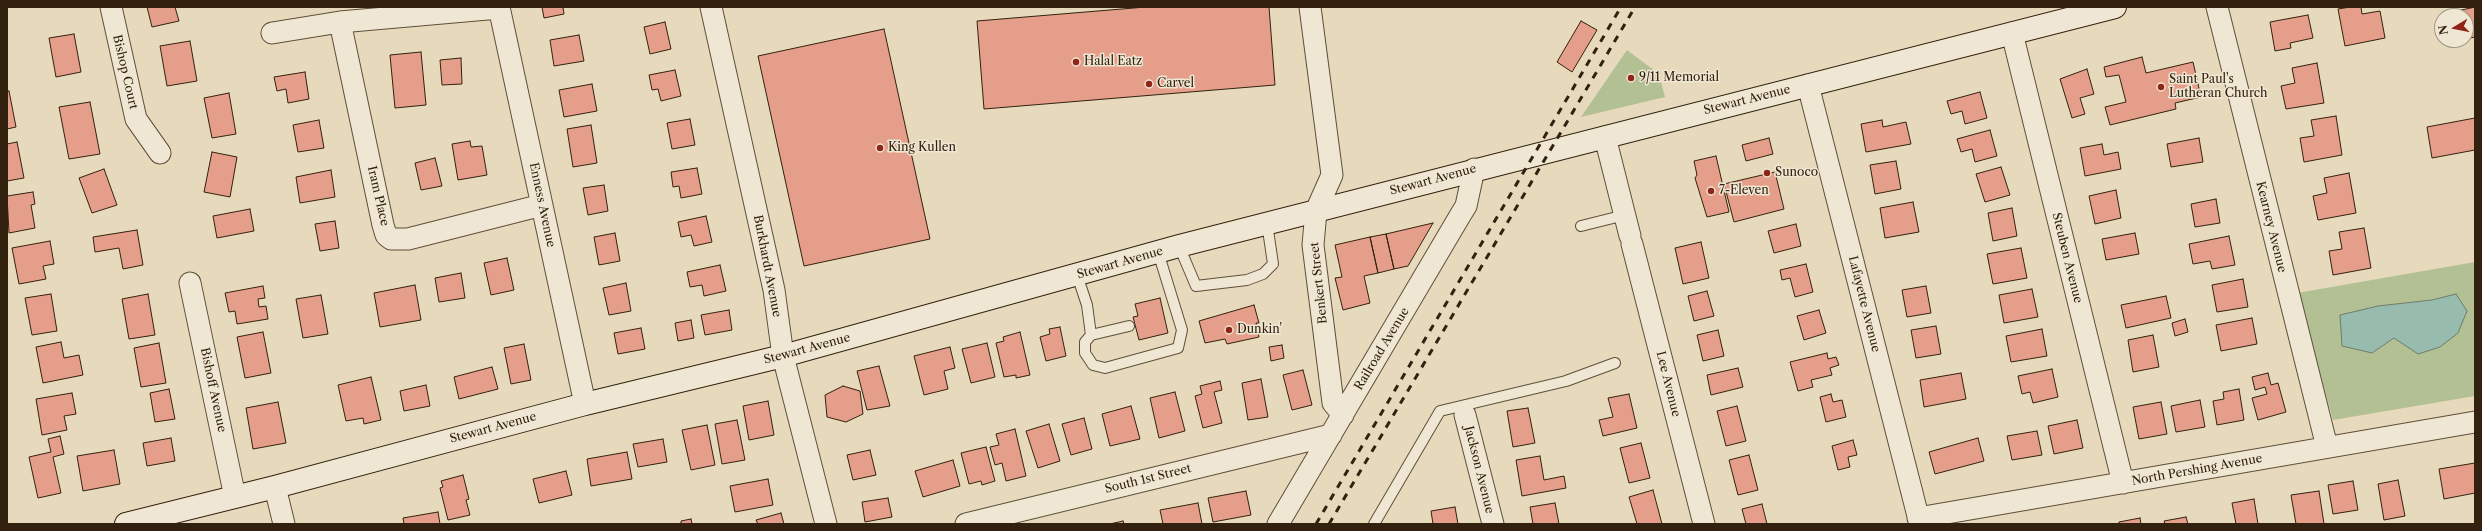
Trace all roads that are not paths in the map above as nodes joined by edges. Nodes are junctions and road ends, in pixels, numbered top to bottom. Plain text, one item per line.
1 (111, 7) edge
2 (711, 7) edge
3 (1310, 7) edge
4 (2115, 7) edge
5 (2217, 7) edge
6 (499, 8) edge
7 (340, 22) junction
8 (272, 33) dead end
9 (2012, 33) junction
10 (1808, 85) junction
11 (1605, 137) junction
12 (160, 153) dead end
13 (1474, 169) junction
14 (542, 205) junction
15 (1316, 211) junction
16 (1625, 215) junction
17 (1267, 223) junction
18 (1581, 226) dead end
19 (1179, 246) junction
20 (1158, 252) junction
21 (1077, 275) junction
22 (190, 283) dead end
23 (1129, 326) dead end
24 (1091, 335) junction
25 (783, 356) junction
26 (1615, 363) dead end
27 (585, 404) junction
28 (1343, 415) junction
29 (1465, 415) dead end
30 (2475, 422) edge
31 (1331, 434) junction
32 (2326, 447) junction
33 (2123, 483) junction
34 (275, 487) junction
35 (236, 497) junction
36 (1919, 521) edge
37 (126, 524) edge
38 (284, 524) edge
39 (826, 524) edge
40 (966, 524) edge
41 (1278, 524) edge
42 (1374, 524) edge
43 (1493, 524) edge
44 (1704, 524) edge

1 - 12 street, Bishop Court
2 - 25 street, Burkhardt Avenue
3 - 15 street, Benkert Street
4 - 9 main road, Stewart Avenue
5 - 32 street, Kearney Avenue
6 - 7 street
6 - 14 street, Enness Avenue
7 - 8 street
7 - 14 street, Iram Place
9 - 10 main road, Stewart Avenue
9 - 33 street, Steuben Avenue
10 - 11 main road, Stewart Avenue
10 - 36 street, Lafayette Avenue
11 - 13 main road, Stewart Avenue
11 - 16 street, Lee Avenue
13 - 15 main road, Stewart Avenue
13 - 28 street, Railroad Avenue
14 - 27 street, Enness Avenue
15 - 17 main road, Stewart Avenue
15 - 28 street, Benkert Street
16 - 18 lane
16 - 44 street, Lee Avenue
17 - 19 main road, Stewart Avenue
17 - 19 lane
19 - 20 main road, Stewart Avenue
20 - 21 main road, Stewart Avenue
20 - 24 lane
21 - 24 lane
21 - 25 main road, Stewart Avenue
22 - 35 street, Bishoff Avenue
23 - 24 lane
25 - 27 main road, Stewart Avenue
25 - 39 street, Burkhardt Avenue
26 - 42 lane
27 - 34 main road, Stewart Avenue
28 - 31 street, Railroad Avenue
29 - 43 street, Jackson Avenue
30 - 32 street, North Pershing Avenue
31 - 40 street, South 1st Street
31 - 41 street, Railroad Avenue
32 - 33 street, North Pershing Avenue
33 - 36 street, North Pershing Avenue
34 - 35 main road, Stewart Avenue
34 - 38 street
35 - 37 main road, Stewart Avenue

